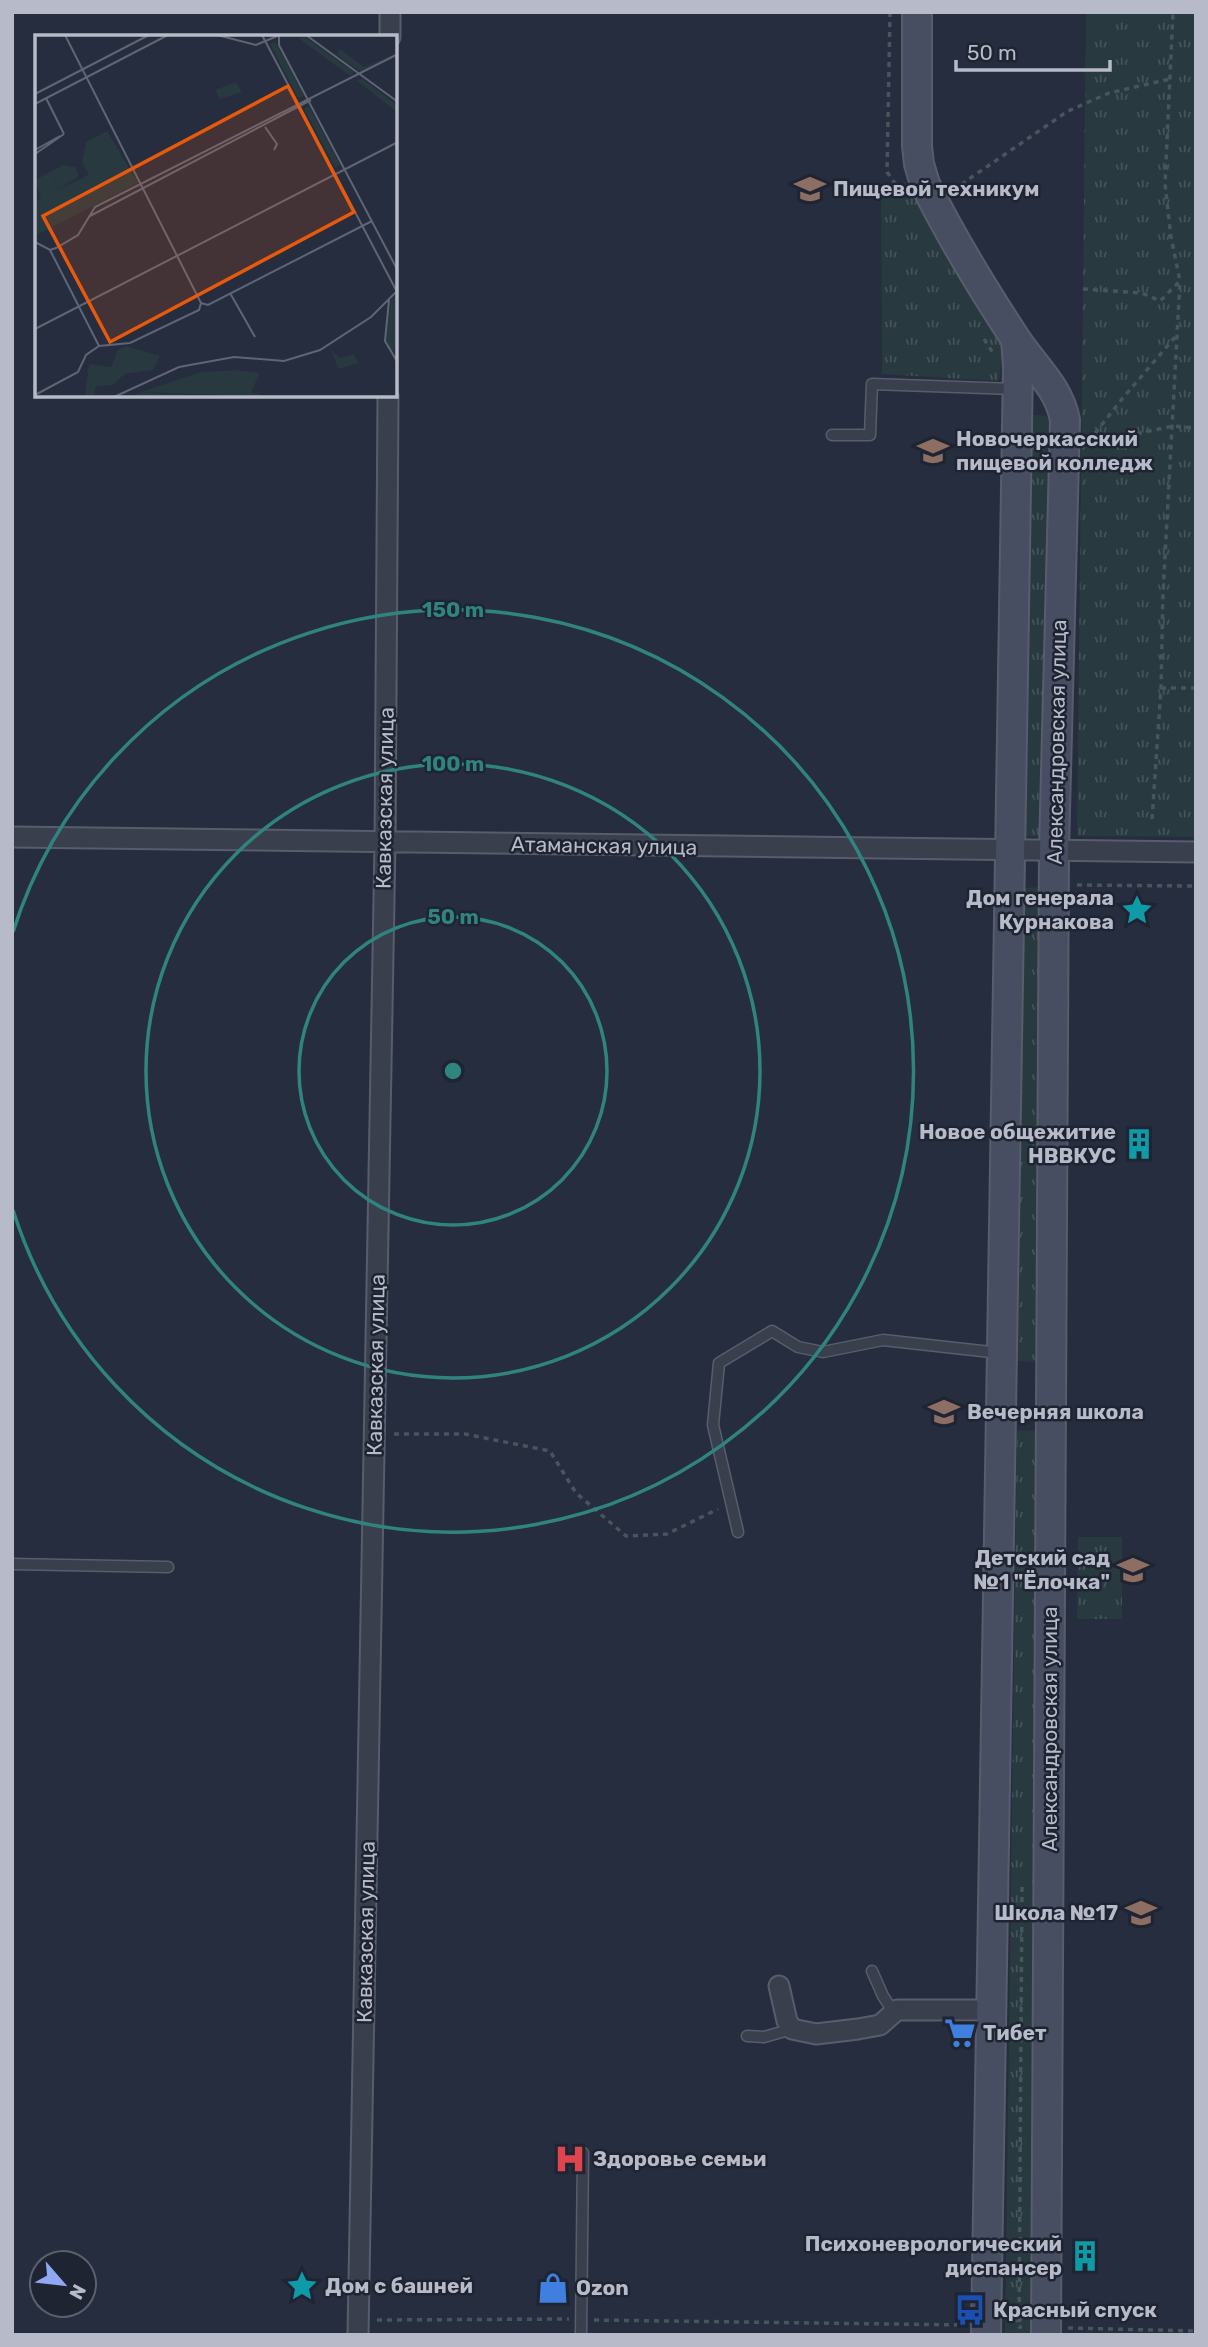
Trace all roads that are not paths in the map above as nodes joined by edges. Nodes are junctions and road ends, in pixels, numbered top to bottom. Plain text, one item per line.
1 (390, 12) edge
2 (917, 12) edge
3 (390, 35) edge
4 (1016, 340) junction
5 (1018, 389) junction
6 (388, 397) edge
7 (832, 435) dead end
8 (12, 837) edge
9 (385, 844) junction
10 (1009, 850) junction
11 (1054, 850) junction
12 (1196, 852) edge
13 (1001, 1353) junction
14 (738, 1532) dead end
15 (12, 1564) edge
16 (168, 1567) dead end
17 (872, 1970) dead end
18 (779, 1986) dead end
19 (991, 2010) junction
20 (894, 2012) junction
21 (792, 2029) junction
22 (747, 2036) dead end
23 (583, 2153) dead end
24 (358, 2327) edge
25 (986, 2330) edge
26 (581, 2335) edge
27 (1046, 2335) edge

1 - 3 street
2 - 4 street, Александровская улица
4 - 5 street, Александровская улица
4 - 11 street, Александровская улица
5 - 7 lane
5 - 10 street, Александровская улица
6 - 9 street, Кавказская улица
8 - 9 street, Атаманская улица
9 - 10 street, Атаманская улица
9 - 24 street, Кавказская улица
10 - 11 street, Атаманская улица
10 - 13 street, Александровская улица
11 - 12 street, Атаманская улица
11 - 27 street, Александровская улица
13 - 14 lane
13 - 19 street, Александровская улица
15 - 16 lane
17 - 20 lane
18 - 21 street
19 - 20 street
19 - 25 street, Александровская улица
20 - 21 street
21 - 22 lane
23 - 26 lane

